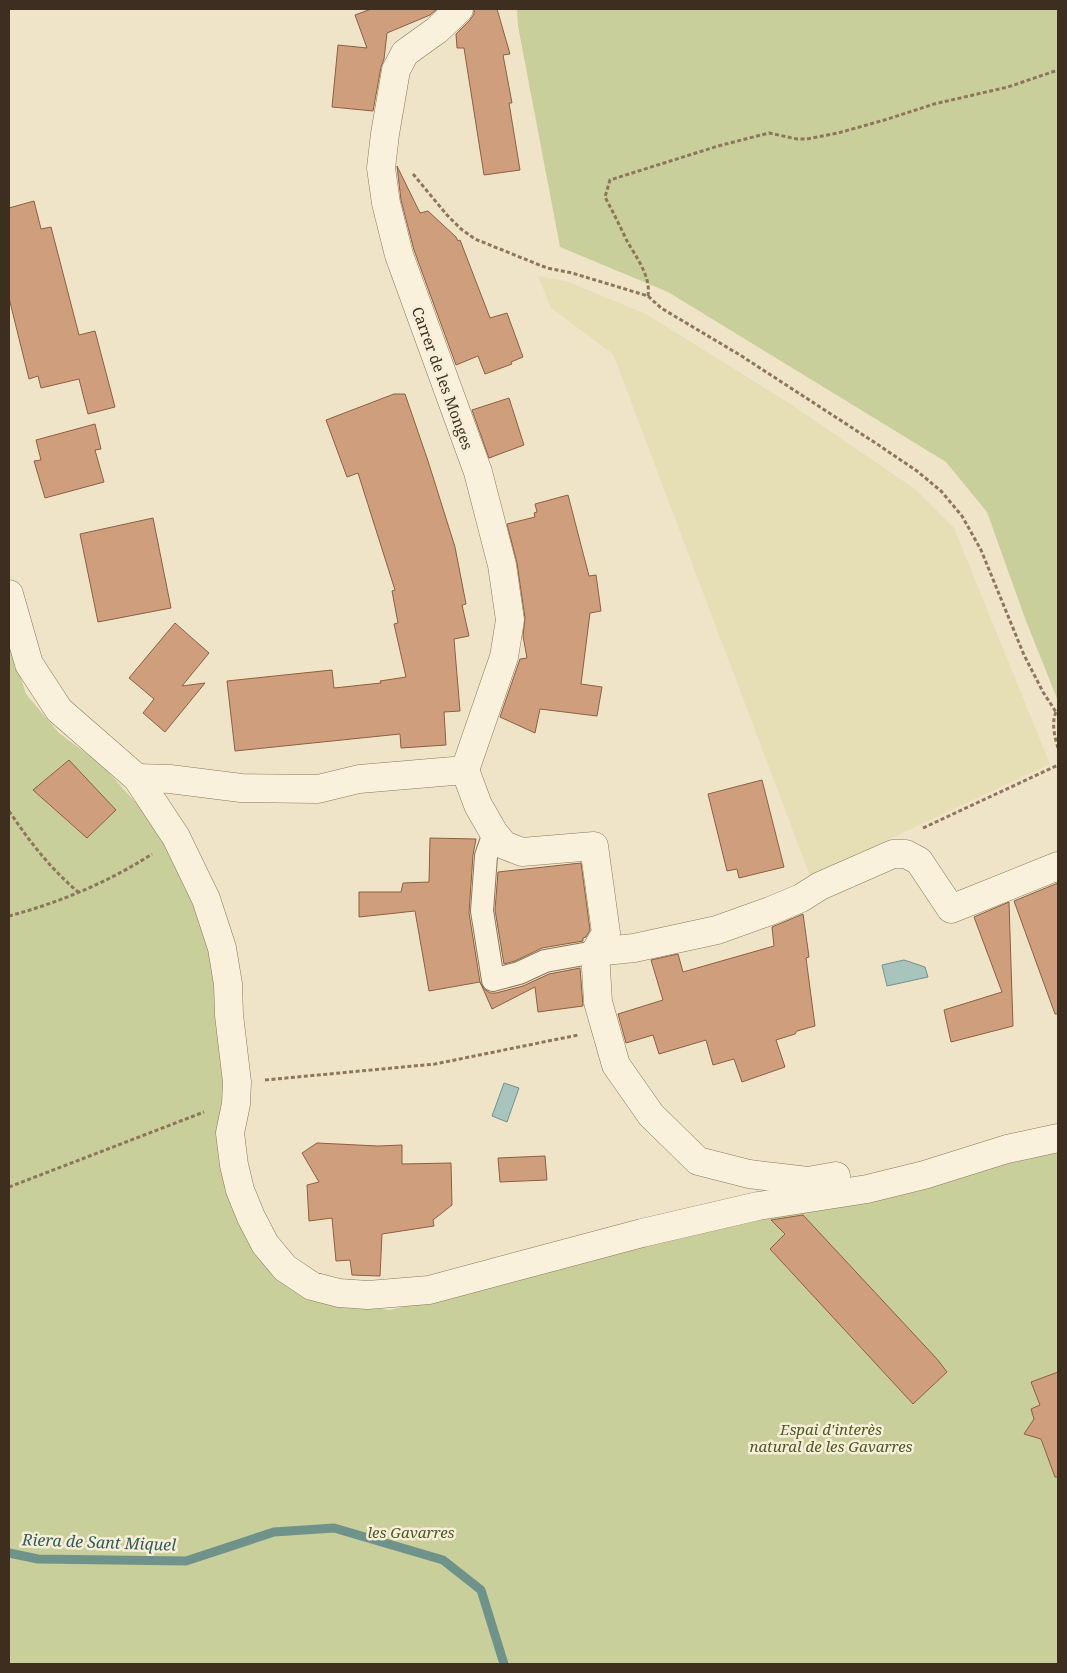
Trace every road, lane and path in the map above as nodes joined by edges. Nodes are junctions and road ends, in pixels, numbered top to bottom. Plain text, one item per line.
1 (459, 9) edge
2 (1058, 70) edge
3 (385, 134) junction
4 (648, 296) junction
5 (9, 594) edge
6 (1057, 712) edge
7 (1058, 748) edge
8 (1058, 765) edge
9 (466, 770) junction
10 (137, 778) junction
11 (9, 811) edge
12 (494, 833) junction
13 (176, 837) junction
14 (893, 854) junction
15 (1058, 866) edge
16 (78, 892) junction
17 (9, 916) edge
18 (595, 952) junction
19 (606, 1029) junction
20 (237, 1093) junction
21 (1058, 1138) edge
22 (932, 1172) junction
23 (9, 1188) edge

1 - 3 street, Carrer de les Monges
2 - 4 path
3 - 4 path
3 - 9 street, Carrer de les Monges
4 - 6 path
5 - 10 street
6 - 7 path
8 - 14 path
9 - 10 street
9 - 12 street
10 - 13 street
11 - 16 path
12 - 18 street
12 - 18 street
13 - 16 path
13 - 20 street
14 - 15 street
14 - 18 street
16 - 17 path
18 - 19 street
19 - 20 path
19 - 22 street
20 - 22 street
20 - 23 path
21 - 22 street

